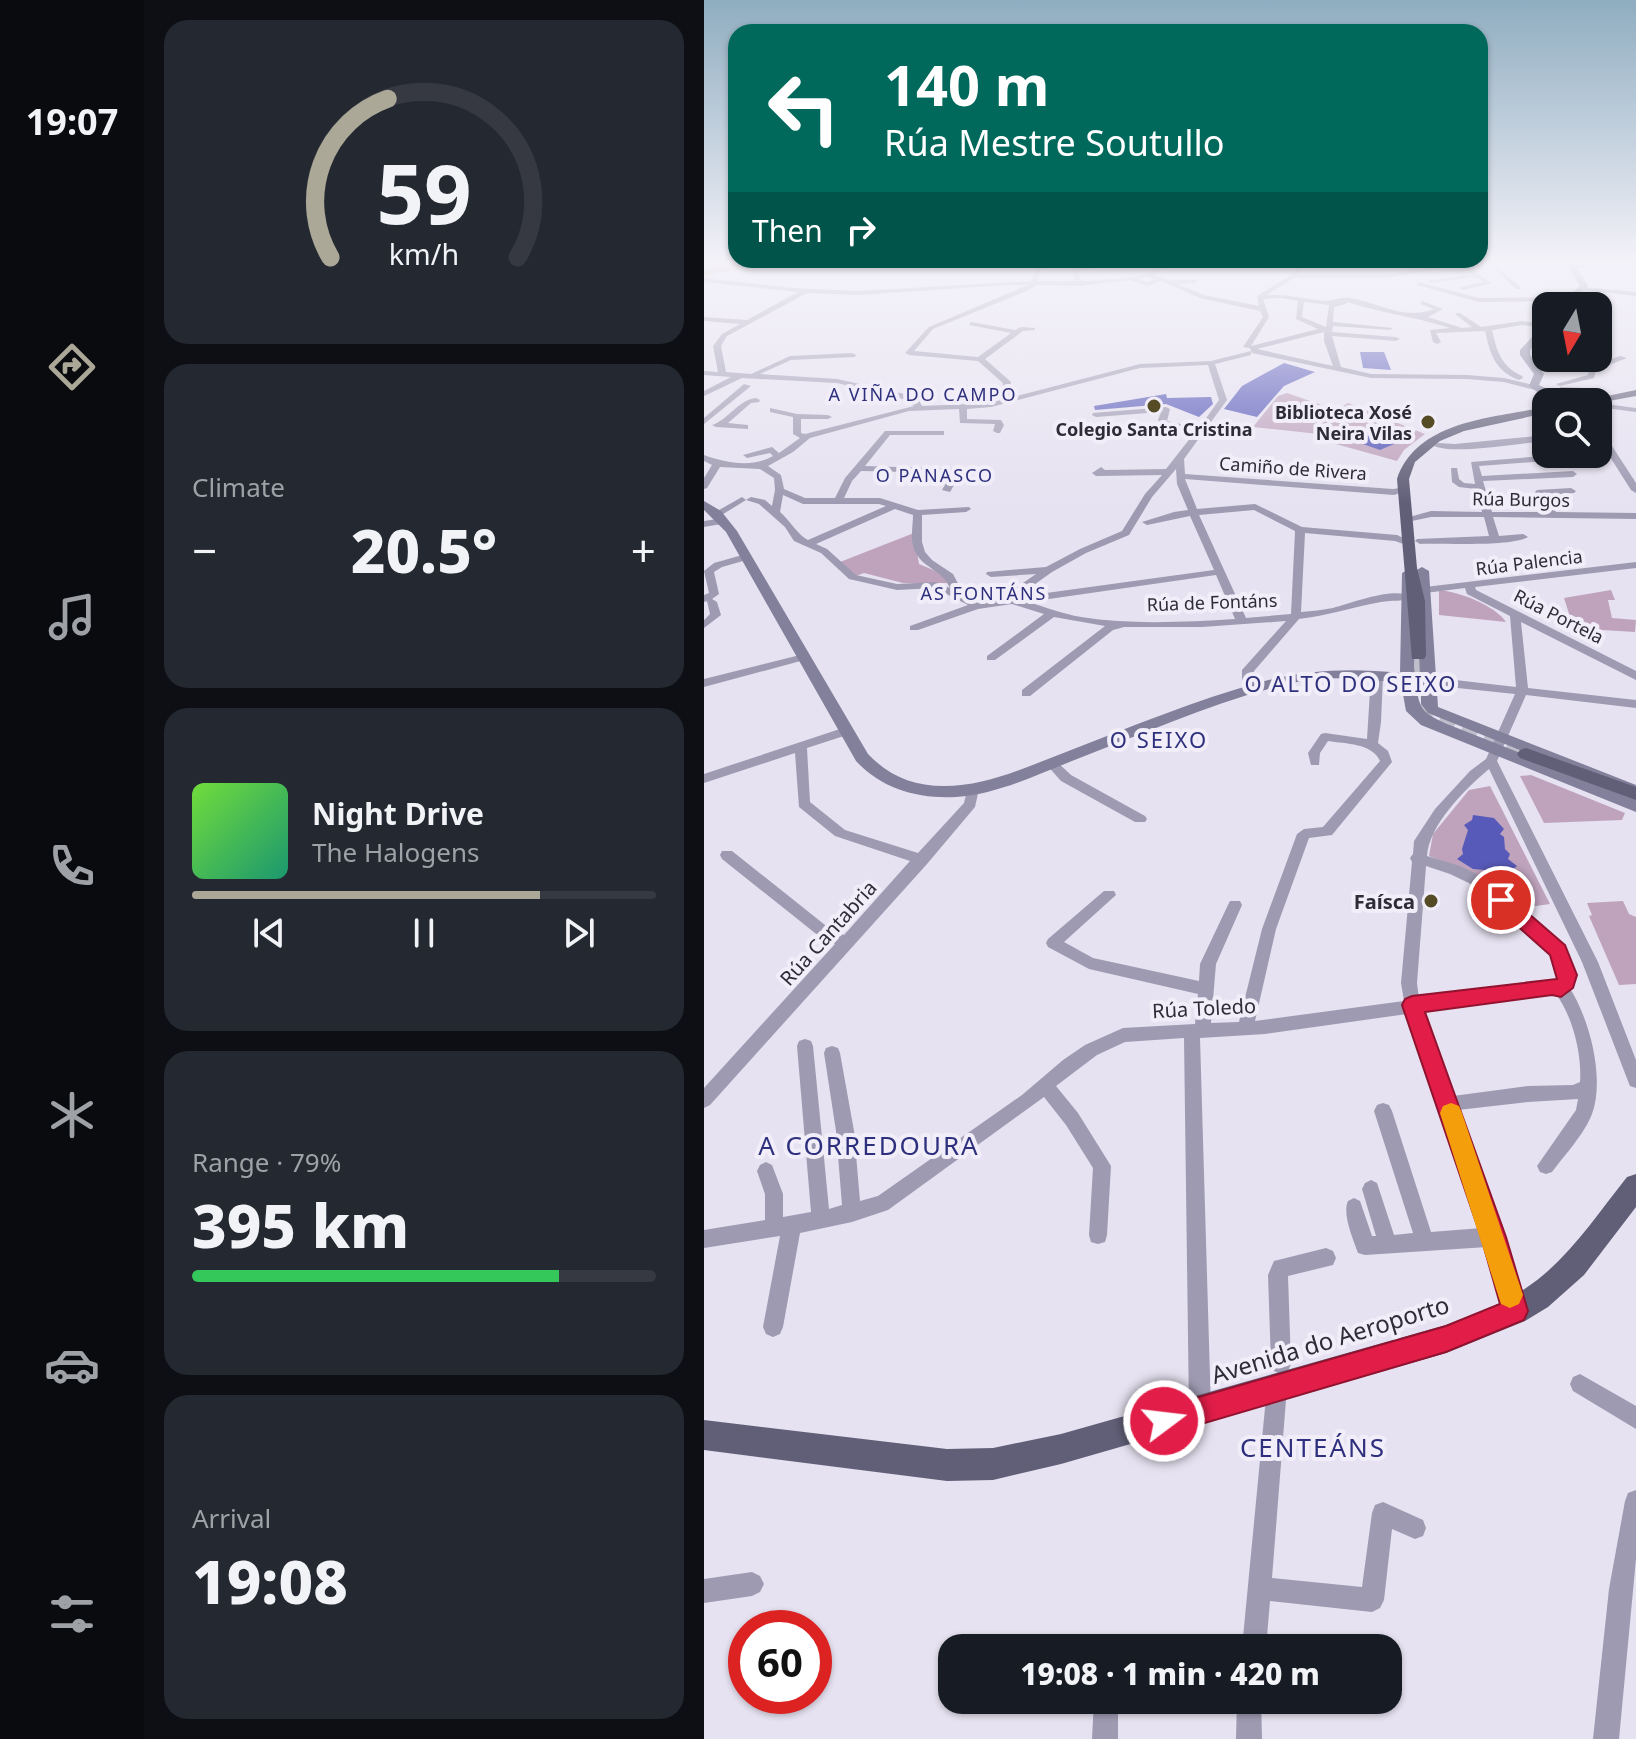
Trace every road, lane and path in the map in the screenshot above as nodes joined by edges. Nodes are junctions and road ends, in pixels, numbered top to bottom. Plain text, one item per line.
1 (719, 342) edge
2 (919, 342) edge
3 (1003, 342) edge
4 (1253, 342) edge
5 (1280, 342) edge
6 (1328, 342) edge
7 (1489, 342) edge
8 (1532, 344) edge
9 (985, 347) dead end
10 (994, 349) junction
11 (1249, 350) junction
12 (852, 355) dead end
13 (1623, 358) dead end
14 (980, 359) junction
15 (1532, 362) edge
16 (1612, 362) edge
17 (1211, 363) junction
18 (1337, 367) junction
19 (1540, 372) edge
20 (1592, 372) edge
21 (704, 373) edge
22 (722, 373) junction
23 (746, 375) junction
24 (1521, 384) junction
25 (747, 386) dead end
26 (1544, 388) edge
27 (1554, 388) edge
28 (1561, 388) edge
29 (704, 394) edge
30 (756, 400) dead end
31 (1005, 401) junction
32 (994, 404) junction
33 (963, 408) junction
34 (920, 409) junction
35 (773, 410) dead end
36 (1532, 410) edge
37 (1001, 412) dead end
38 (1532, 412) edge
39 (1096, 415) dead end
40 (797, 416) junction
41 (828, 417) dead end
42 (704, 423) edge
43 (721, 425) junction
44 (745, 427) dead end
45 (997, 431) dead end
46 (1202, 431) junction
47 (941, 433) dead end
48 (806, 437) junction
49 (1532, 439) edge
50 (1438, 446) junction
51 (1612, 454) edge
52 (747, 455) dead end
53 (778, 456) junction
54 (704, 458) edge
55 (1180, 459) junction
56 (1532, 460) edge
57 (717, 464) junction
58 (762, 466) junction
59 (859, 468) junction
60 (1101, 470) dead end
61 (1454, 470) dead end
62 (1169, 472) junction
63 (1573, 474) dead end
64 (1181, 476) junction
65 (1480, 483) junction
66 (1233, 484) dead end
67 (704, 486) edge
68 (1403, 489) junction
69 (780, 490) junction
70 (947, 490) dead end
71 (1636, 490) edge
72 (1571, 491) dead end
73 (839, 500) junction
74 (704, 505) edge
75 (896, 505) junction
76 (1245, 507) junction
77 (966, 509) dead end
78 (1192, 512) junction
79 (775, 513) junction
80 (917, 513) junction
81 (1553, 516) junction
82 (1636, 516) edge
83 (720, 517) junction
84 (1412, 517) junction
85 (1489, 519) junction
86 (1147, 522) dead end
87 (704, 524) edge
88 (1300, 530) junction
89 (1523, 537) dead end
90 (1495, 539) junction
91 (1414, 542) junction
92 (808, 544) junction
93 (746, 557) junction
94 (1636, 565) edge
95 (1048, 570) junction
96 (1219, 572) junction
97 (991, 574) dead end
98 (1470, 586) junction
99 (958, 595) junction
100 (1416, 596) junction
101 (708, 600) edge
102 (1010, 600) junction
103 (976, 606) junction
104 (1053, 613) junction
105 (1515, 613) junction
106 (1296, 616) junction
107 (1242, 622) junction
108 (1130, 623) junction
109 (704, 625) edge
110 (914, 628) dead end
111 (1418, 656) tunnel mouth
112 (804, 657) junction
113 (991, 658) dead end
114 (1377, 675) junction
115 (1636, 676) edge
116 (1410, 679) junction
117 (1429, 681) junction
118 (704, 683) edge
119 (1257, 690) junction
120 (1522, 691) junction
121 (1026, 693) dead end
122 (1636, 704) edge
123 (846, 731) junction
124 (801, 746) junction
125 (1377, 749) junction
126 (1495, 749) junction
127 (1526, 754) tunnel mouth
128 (1315, 762) dead end
129 (1051, 763) junction
130 (704, 779) edge
131 (973, 789) junction
132 (1636, 795) edge
133 (1636, 806) edge
134 (1140, 819) dead end
135 (727, 855) dead end
136 (1417, 858) junction
137 (922, 860) junction
138 (1109, 895) dead end
139 (1235, 905) dead end
140 (846, 943) junction
141 (1561, 988) junction
142 (1204, 989) junction
143 (1412, 1005) junction
144 (1246, 1028) junction
145 (1197, 1031) junction
146 (805, 1046) dead end
147 (832, 1053) dead end
148 (1636, 1081) edge
149 (1045, 1085) junction
150 (1584, 1090) junction
151 (704, 1100) edge
152 (1448, 1104) junction
153 (1383, 1111) dead end
154 (1546, 1166) dead end
155 (766, 1171) dead end
156 (1636, 1186) edge
157 (1371, 1189) dead end
158 (1354, 1207) dead end
159 (852, 1213) junction
160 (821, 1220) junction
161 (783, 1225) junction
162 (1098, 1235) dead end
163 (1494, 1237) junction
164 (705, 1239) edge
165 (1425, 1242) junction
166 (1388, 1244) junction
167 (1326, 1258) dead end
168 (1515, 1311) junction
169 (773, 1327) dead end
170 (1279, 1375) junction
171 (1580, 1384) dead end
172 (1200, 1411) junction
173 (1636, 1418) edge
174 (704, 1435) edge
175 (1636, 1501) edge
176 (1415, 1528) dead end
177 (752, 1584) dead end
178 (1259, 1588) junction
179 (704, 1591) edge
180 (1255, 1634) edge
181 (1106, 1714) edge
182 (1249, 1714) edge
183 (1105, 1739) edge
184 (1249, 1739) edge
185 (1606, 1739) edge

1 - 22 street
2 - 14 street
3 - 10 street
4 - 11 street
5 - 11 street
6 - 18 street
7 - 24 street
8 - 15 main road
9 - 10 street
10 - 14 street
11 - 17 street
11 - 18 street
12 - 23 street
13 - 16 street
14 - 31 street
17 - 31 street
17 - 46 street
18 - 24 street
19 - 27 main road
20 - 28 street
21 - 22 street
22 - 23 street
23 - 29 street
23 - 34 street
24 - 26 street
25 - 42 street
30 - 43 street
31 - 32 street
32 - 33 street
32 - 37 street
33 - 34 street
33 - 45 street
34 - 48 street
35 - 40 street
36 - 68 main road
38 - 50 main road
39 - 46 street
40 - 41 street
40 - 48 street
42 - 43 street
43 - 44 street
46 - 55 street
47 - 59 street
48 - 53 street
49 - 50 street
50 - 84 main road
51 - 71 street
52 - 53 street
53 - 58 street
54 - 57 street
55 - 62 street
55 - 64 street
56 - 65 street
57 - 58 street
57 - 67 street
58 - 69 street
59 - 70 street
59 - 73 street
60 - 62 street
61 - 65 street
62 - 95 street
63 - 65 street
64 - 68 street, Camiño de Rivera
64 - 78 street
65 - 85 street
66 - 76 street
68 - 84 main road
69 - 73 street
69 - 79 street
72 - 81 street
73 - 75 street
74 - 83 main road
75 - 80 street
75 - 92 street
76 - 78 street
76 - 88 street
77 - 80 street
78 - 86 street
78 - 96 street
79 - 83 street
79 - 92 street
80 - 99 street
81 - 82 street, Rúa Burgos
81 - 85 street, Rúa Burgos
83 - 87 street
83 - 93 main road
84 - 85 street, Rúa Burgos
84 - 91 main road
85 - 90 street
88 - 91 street
88 - 106 street
89 - 90 street
90 - 91 street
91 - 100 main road
92 - 99 street
93 - 101 street
93 - 112 main road
94 - 98 street, Rúa Palencia
95 - 97 street
95 - 102 street
96 - 102 street
96 - 107 street
98 - 100 street, Rúa Palencia
98 - 105 street, Rúa Portela
99 - 103 street
100 - 106 street, Rúa de Fontáns
100 - 111 main road
100 - 116 main road
100 - 117 main road
101 - 109 street
102 - 103 street, Rúa de Fontáns
102 - 104 street, Rúa de Fontáns
103 - 110 street, Rúa de Fontáns
104 - 108 street, Rúa de Fontáns
104 - 113 street
105 - 115 street, Rúa Portela
105 - 120 street
106 - 107 street, Rúa de Fontáns
106 - 119 street, Rúa de Fontáns
107 - 108 street, Rúa de Fontáns
108 - 121 street, Rúa de Fontáns
112 - 118 street
112 - 123 main road
114 - 116 main road
114 - 119 main road
114 - 125 street
116 - 117 main road
116 - 126 main road
117 - 120 street
117 - 126 main road
119 - 129 main road
120 - 122 street
120 - 126 street
123 - 124 street
123 - 131 main road
124 - 130 street
124 - 137 street
125 - 128 street
125 - 144 street
126 - 132 main road
126 - 133 main road
126 - 136 street
126 - 148 street
127 - 132 main road
129 - 131 main road
129 - 134 street
131 - 137 street, Rúa Cantabria
135 - 140 street
136 - 141 street
136 - 143 street
137 - 140 street, Rúa Cantabria
138 - 142 street
139 - 142 street
140 - 151 street, Rúa Cantabria
141 - 143 street, Rúa Toledo
141 - 150 street
142 - 145 street
143 - 144 street, Rúa Toledo
143 - 152 street
144 - 145 street, Rúa Toledo
145 - 149 street, Rúa Toledo
145 - 172 street
146 - 160 street
147 - 159 street
149 - 159 street, Rúa Toledo
149 - 162 street
150 - 152 street
150 - 154 street
152 - 163 street
153 - 165 street
155 - 161 street
156 - 168 main road, Avenida do Aeroporto
157 - 166 street
158 - 166 street
159 - 160 street, Rúa Toledo
160 - 161 street, Rúa Toledo
161 - 164 street, Rúa Toledo
161 - 169 street
163 - 165 street
163 - 168 street
165 - 166 street
167 - 170 street
168 - 170 main road, Avenida do Aeroporto
170 - 172 main road, Avenida do Aeroporto
170 - 178 street
171 - 173 street
172 - 174 main road, Avenida do Aeroporto
175 - 185 street
176 - 178 street
177 - 179 street
178 - 180 street
181 - 183 street
182 - 184 street

